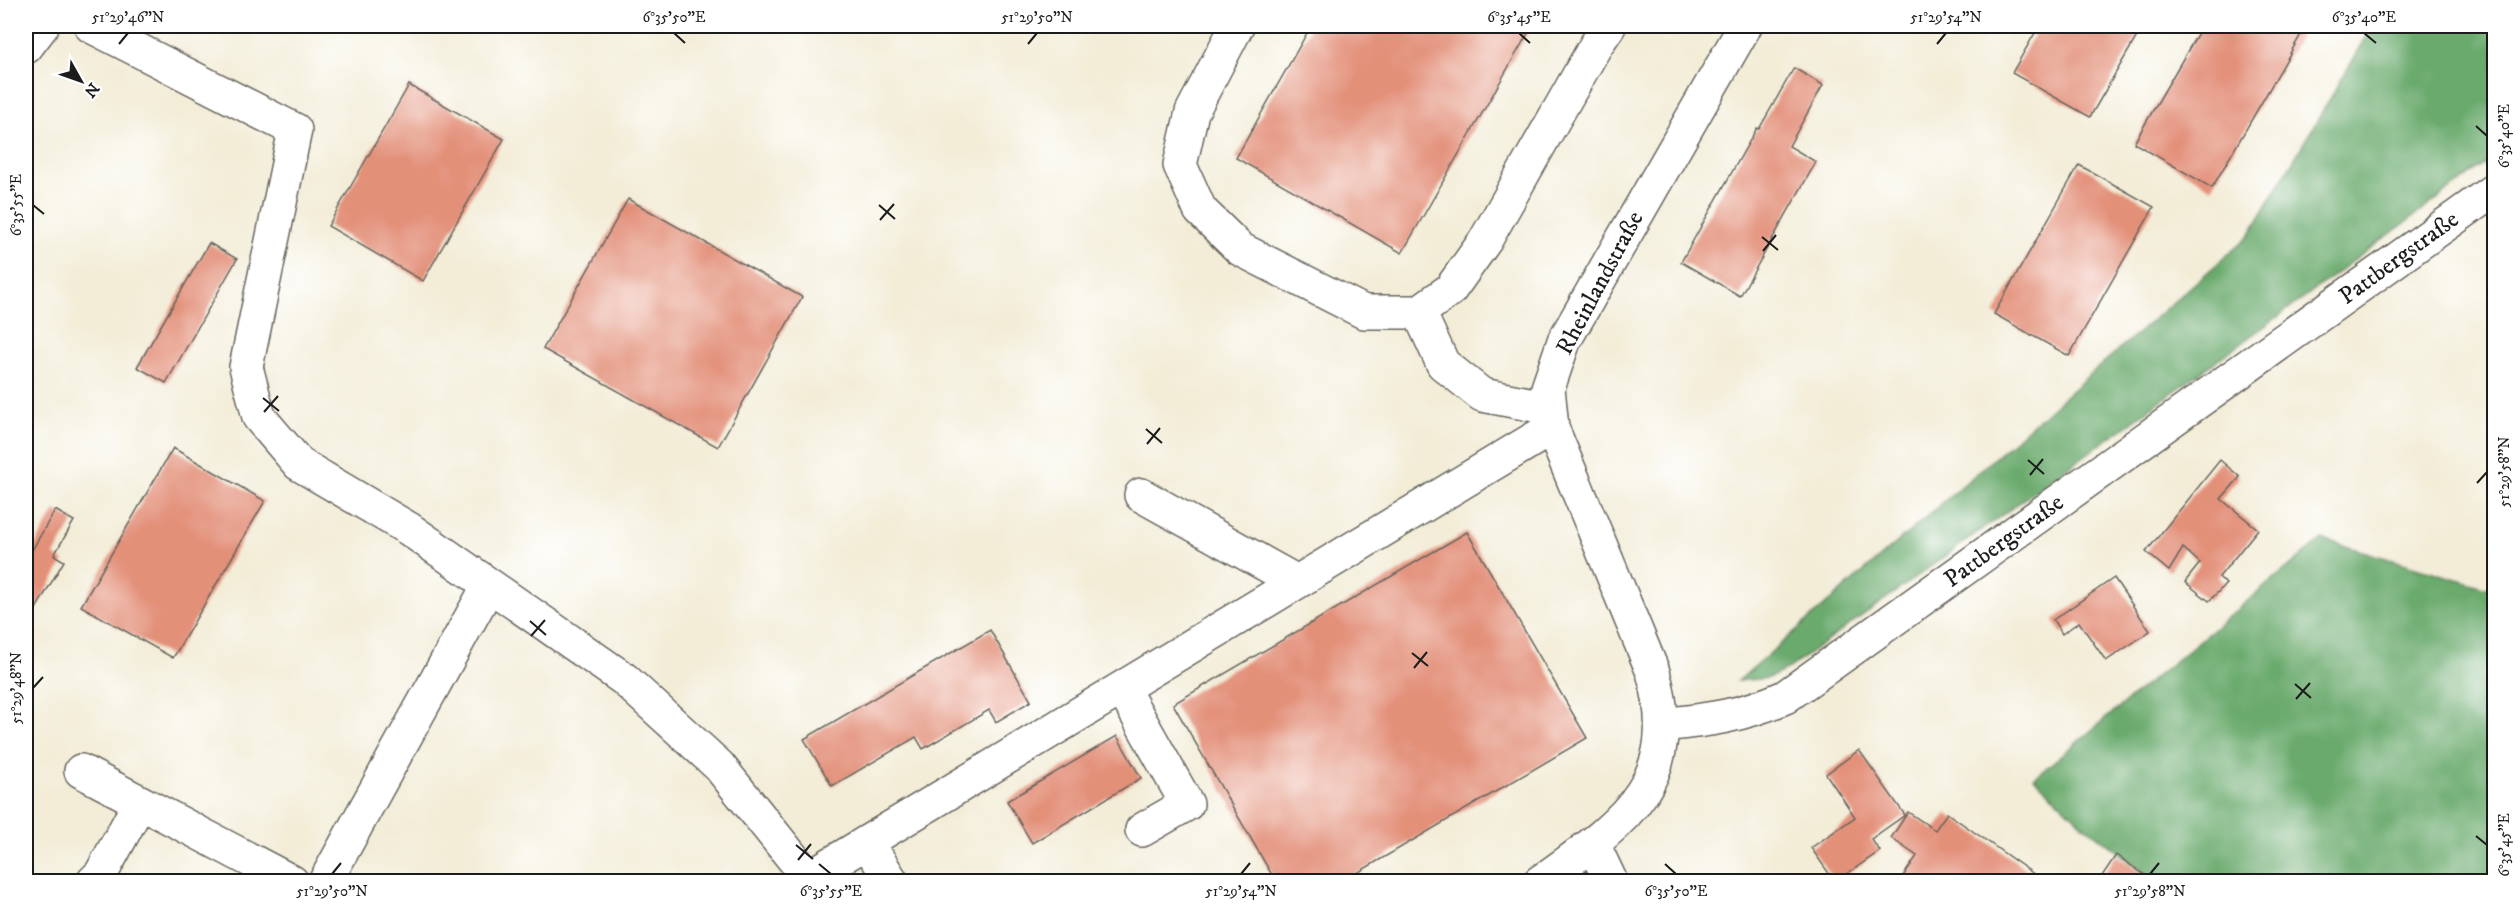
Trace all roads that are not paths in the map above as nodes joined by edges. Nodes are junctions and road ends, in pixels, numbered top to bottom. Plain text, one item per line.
1 (42, 26) edge
2 (91, 26) edge
3 (1238, 26) edge
4 (1610, 26) edge
5 (1745, 26) edge
6 (26, 47) edge
7 (2494, 190) edge
8 (1419, 312) junction
9 (1551, 418) junction
10 (1141, 495) dead end
11 (1297, 582) junction
12 (489, 585) junction
13 (1122, 688) junction
14 (1662, 725) junction
15 (81, 771) dead end
16 (140, 802) junction
17 (1142, 830) dead end
18 (867, 842) junction
19 (1593, 844) junction
20 (805, 879) edge
21 (93, 882) edge
22 (292, 882) edge
23 (325, 882) edge
24 (892, 882) edge
25 (1540, 882) edge
26 (1611, 882) edge

1 - 6 street
2 - 12 street
3 - 8 street
4 - 8 street
5 - 9 street, Rheinlandstraße
7 - 14 street, Pattbergstraße
8 - 9 street
9 - 11 street
9 - 14 street, Rheinlandstraße
10 - 11 street
11 - 13 street
12 - 20 street
12 - 23 street
13 - 17 street
13 - 18 street
14 - 19 street
15 - 16 street
16 - 21 street
16 - 22 street
18 - 20 street
18 - 24 street
19 - 25 street
19 - 26 street

